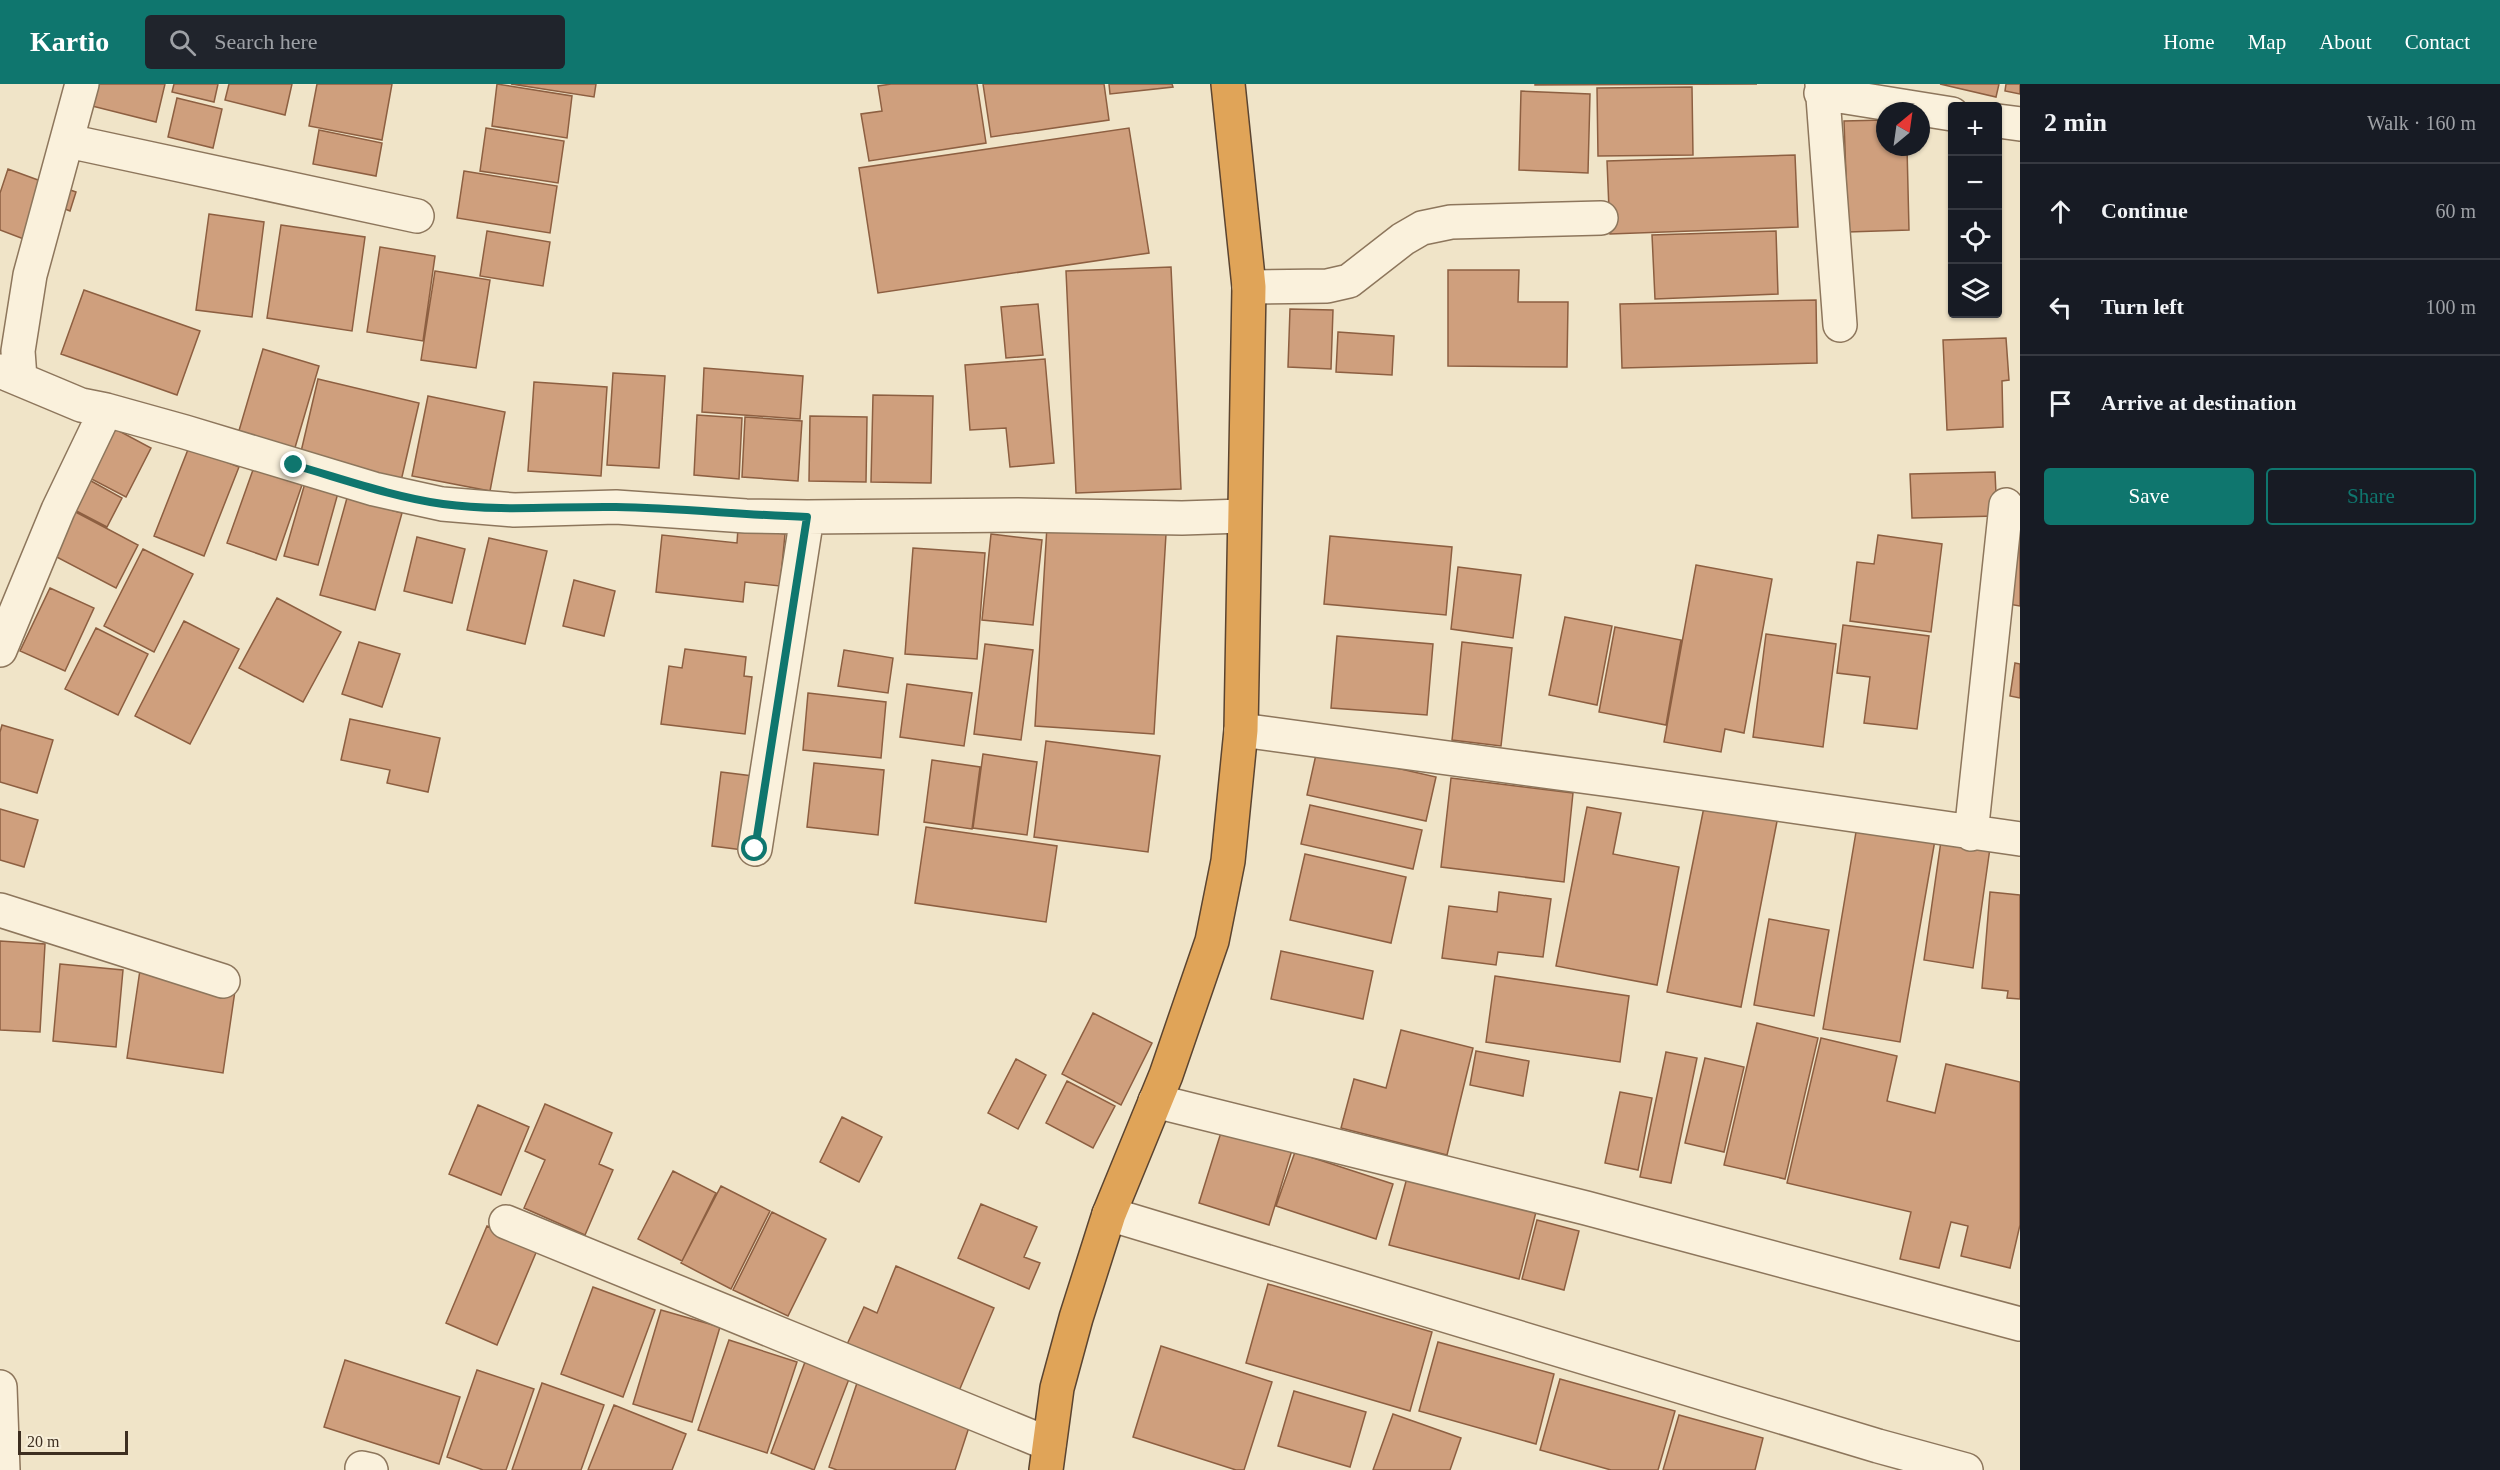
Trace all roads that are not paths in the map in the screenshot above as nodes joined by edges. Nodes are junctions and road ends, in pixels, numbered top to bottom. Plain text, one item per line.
1 (82, 84) edge
2 (1227, 84) edge
3 (1821, 88) edge
4 (1948, 113) edge
5 (2002, 122) edge
6 (2020, 124) edge
7 (68, 141) junction
8 (417, 216) dead end
9 (1602, 218) dead end
10 (1249, 287) junction
11 (1839, 325) dead end
12 (10, 374) edge
13 (106, 410) junction
14 (2006, 505) dead end
15 (1243, 516) junction
16 (807, 517) junction
17 (0, 650) edge
18 (1241, 730) junction
19 (1971, 834) junction
20 (2020, 839) edge
21 (755, 849) dead end
22 (0, 910) edge
23 (223, 981) dead end
24 (1155, 1101) junction
25 (1108, 1214) junction
26 (506, 1222) dead end
27 (2020, 1324) edge
28 (0, 1387) edge
29 (1047, 1457) edge
30 (3, 1470) edge
31 (1966, 1470) edge

1 - 7 street
2 - 10 highway
3 - 4 street
3 - 11 street
5 - 6 street
7 - 8 street
7 - 12 street
9 - 10 street
10 - 15 highway
12 - 13 street
13 - 16 street
13 - 17 street
14 - 19 street
15 - 16 street
15 - 18 highway
16 - 21 street
18 - 19 street
18 - 24 highway
19 - 20 street
22 - 23 street
24 - 25 highway
24 - 27 street
25 - 29 highway
25 - 31 street
26 - 29 street
28 - 30 street

